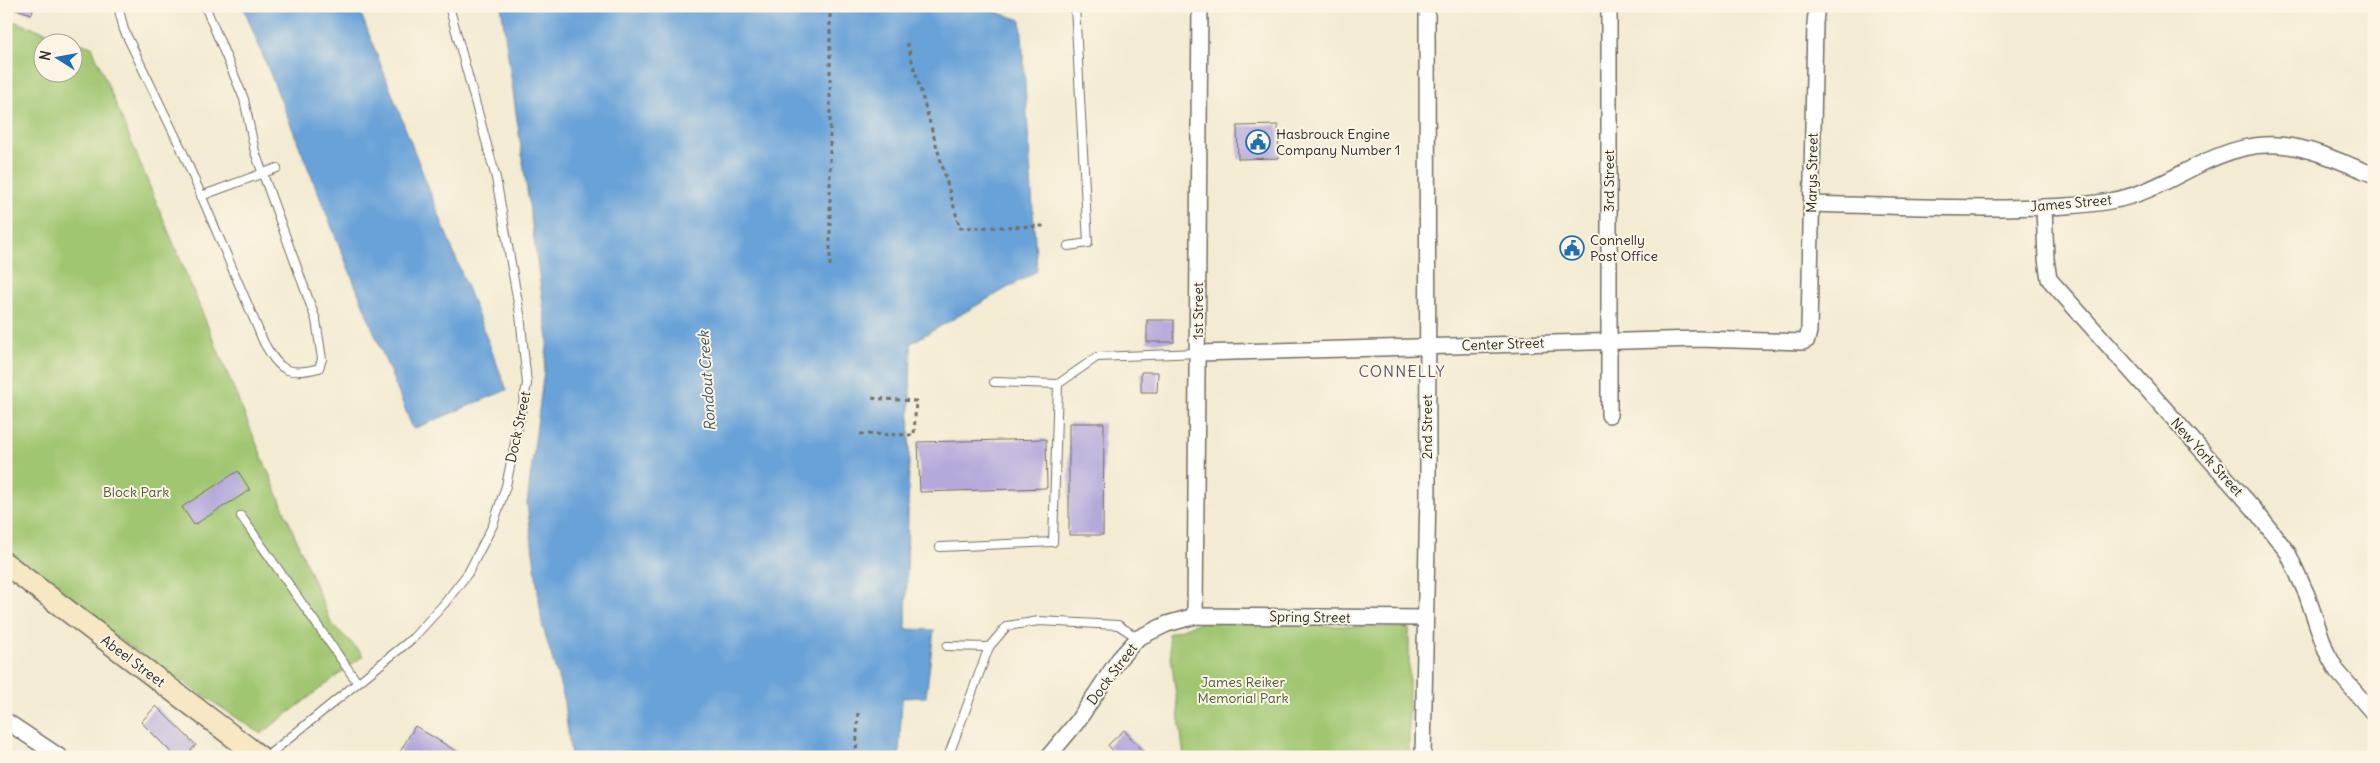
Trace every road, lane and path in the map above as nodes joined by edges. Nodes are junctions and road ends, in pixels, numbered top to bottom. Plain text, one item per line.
1 (118, 6) edge
2 (205, 6) edge
3 (449, 6) edge
4 (830, 6) edge
5 (1075, 6) edge
6 (1200, 6) edge
7 (1427, 6) edge
8 (1609, 6) edge
9 (1817, 6) edge
10 (907, 43) dead end
11 (277, 168) dead end
12 (262, 174) junction
13 (2374, 175) edge
14 (201, 196) junction
15 (1812, 204) junction
16 (2044, 207) junction
17 (1044, 226) dead end
18 (1068, 246) dead end
19 (830, 267) dead end
20 (1807, 340) joint
21 (1609, 341) junction
22 (1427, 346) junction
23 (1198, 353) junction
24 (994, 382) dead end
25 (1058, 384) junction
26 (868, 398) dead end
27 (1609, 415) dead end
28 (860, 434) dead end
29 (241, 516) dead end
30 (940, 547) dead end
31 (6, 564) edge
32 (1195, 616) junction
33 (1425, 618) junction
34 (1138, 638) junction
35 (947, 646) dead end
36 (990, 647) junction
37 (357, 682) junction
38 (858, 712) dead end
39 (2374, 714) edge
40 (6, 721) edge
41 (60, 757) edge
42 (260, 757) edge
43 (266, 757) edge
44 (856, 757) edge
45 (948, 757) edge
46 (1048, 757) edge
47 (1423, 757) edge

1 - 14 lane
2 - 12 lane
3 - 37 lane, Dock Street
4 - 19 path
5 - 18 lane
6 - 23 street, 1st Street
7 - 22 street, 2nd Street
8 - 21 street, 3rd Street
9 - 15 street, Marys Street
10 - 17 path
11 - 12 lane
12 - 14 lane
12 - 14 lane
13 - 16 street, James Street
15 - 16 street, James Street
15 - 20 street, Marys Street
16 - 39 street, New York Street
20 - 21 street, Center Street
21 - 22 street, Center Street
21 - 27 street, 3rd Street
22 - 23 street, Center Street
22 - 33 street, 2nd Street
23 - 25 lane
23 - 32 street, 1st Street
24 - 25 lane
25 - 30 lane
26 - 28 path
29 - 37 lane
31 - 42 street, Abeel Street
32 - 33 street, Spring Street
32 - 34 street, Dock Street
33 - 47 street, 2nd Street
34 - 36 lane
34 - 46 street, Dock Street
35 - 36 lane
36 - 45 lane
37 - 43 lane, Dock Street
38 - 44 path
40 - 41 street

